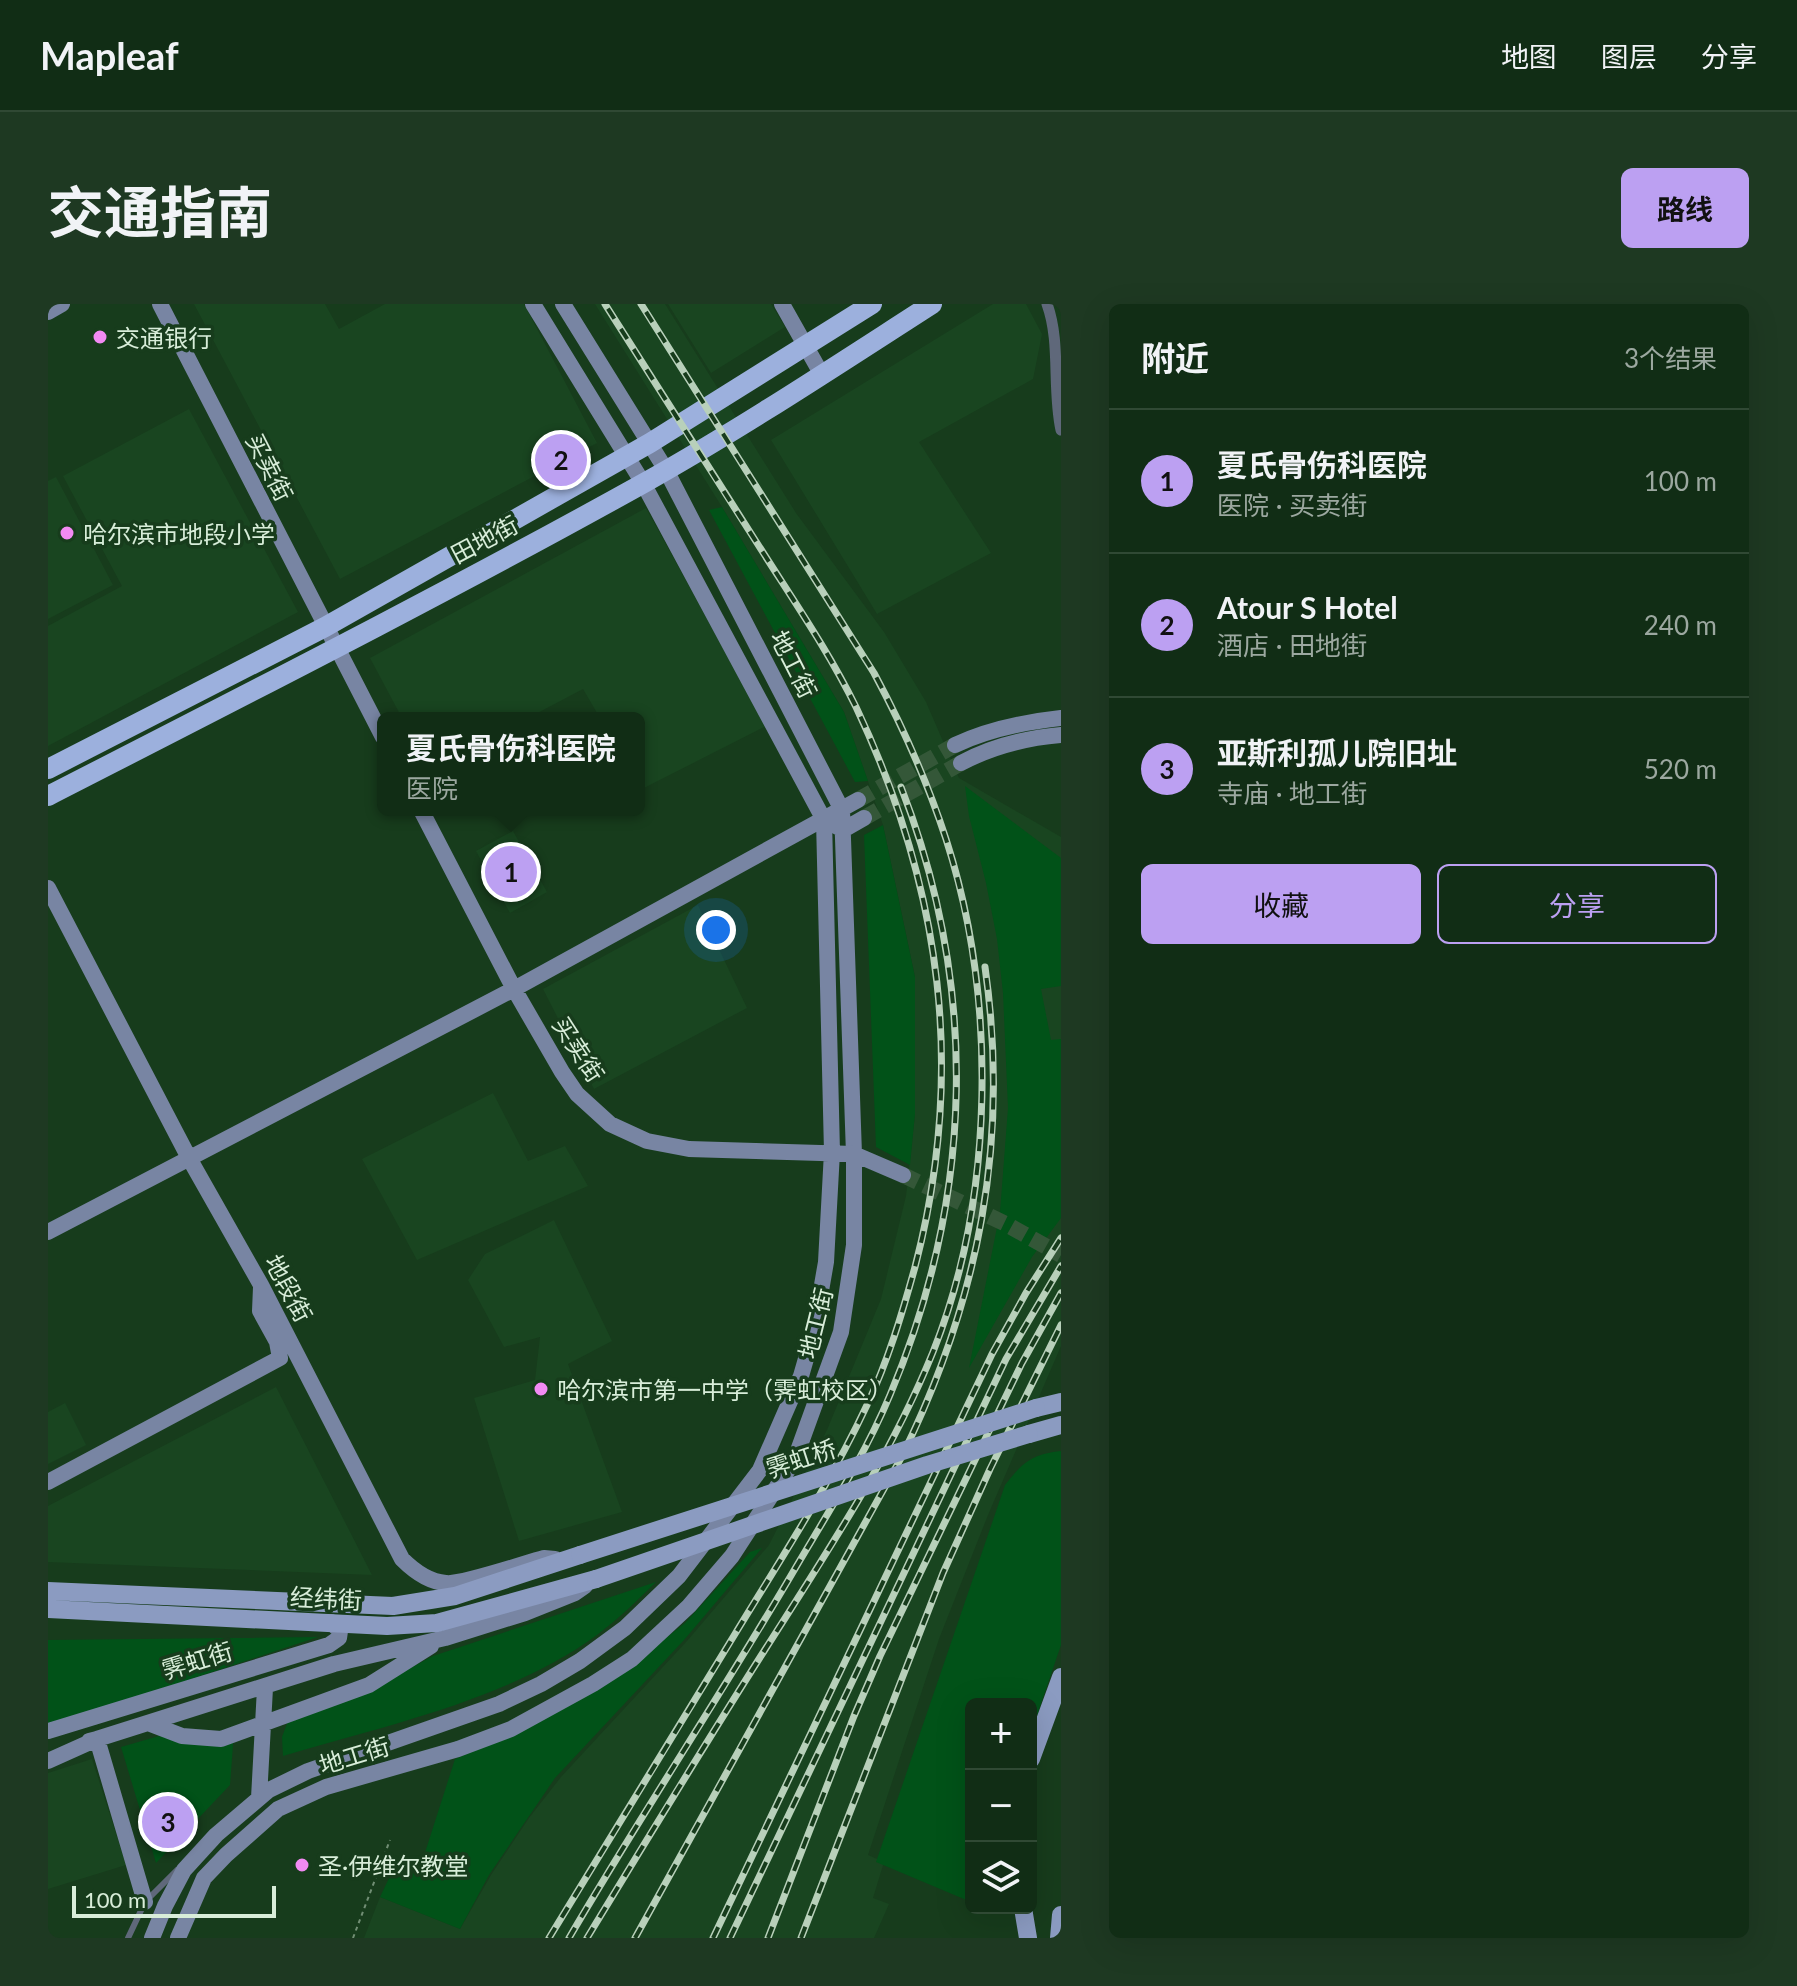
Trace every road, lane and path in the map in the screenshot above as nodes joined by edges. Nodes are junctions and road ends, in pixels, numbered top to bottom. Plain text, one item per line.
1 (62, 304) edge
2 (160, 304) edge
3 (533, 304) edge
4 (563, 304) edge
5 (782, 304) edge
6 (872, 304) edge
7 (932, 304) edge
8 (1047, 304) edge
9 (48, 312) edge
10 (806, 345) junction
11 (822, 375) junction
12 (1061, 430) edge
13 (650, 443) junction
14 (627, 457) junction
15 (666, 470) junction
16 (643, 483) junction
17 (325, 627) junction
18 (337, 648) junction
19 (1061, 718) edge
20 (377, 725) edge
21 (1061, 735) edge
22 (955, 745) tunnel mouth
23 (961, 763) tunnel mouth
24 (48, 769) edge
25 (48, 796) edge
26 (858, 800) tunnel mouth
27 (842, 810) junction
28 (424, 816) edge
29 (864, 818) tunnel mouth
30 (824, 820) junction
31 (843, 830) junction
32 (48, 888) edge
33 (514, 989) junction
34 (832, 1152) junction
35 (854, 1154) junction
36 (189, 1158) junction
37 (903, 1175) tunnel mouth
38 (48, 1232) edge
39 (261, 1285) junction
40 (1061, 1402) edge
41 (1049, 1429) edge
42 (48, 1482) edge
43 (572, 1557) junction
44 (596, 1579) junction
45 (48, 1591) edge
46 (48, 1609) edge
47 (331, 1622) junction
48 (445, 1638) junction
49 (1061, 1677) edge
50 (265, 1688) junction
51 (148, 1723) junction
52 (263, 1724) junction
53 (48, 1731) edge
54 (97, 1739) junction
55 (1037, 1743) edge
56 (48, 1749) edge
57 (48, 1761) edge
58 (259, 1798) junction
59 (230, 1822) junction
60 (390, 1840) dead end
61 (145, 1902) junction
62 (1024, 1914) edge
63 (1061, 1915) edge
64 (128, 1938) edge
65 (152, 1938) edge
66 (178, 1938) edge
67 (353, 1938) edge
68 (1028, 1938) edge
69 (1059, 1938) edge

1 - 9 main road
2 - 17 main road, 买卖街
3 - 14 main road, 地工街
4 - 13 main road, 地工街
5 - 10 main road
6 - 10 highway, 田地街
7 - 11 highway, 田地街
8 - 12 street
10 - 11 main road
10 - 13 highway, 田地街
11 - 15 highway, 田地街
13 - 14 highway, 田地街
13 - 15 main road, 地工街
14 - 16 main road, 地工街
14 - 17 highway, 田地街
15 - 16 highway, 田地街
15 - 27 main road, 地工街
16 - 18 highway, 田地街
16 - 30 main road, 地工街
17 - 18 main road, 买卖街
17 - 24 highway, 田地街
18 - 20 main road, 买卖街
18 - 25 highway, 田地街
19 - 22 main road
21 - 23 main road
26 - 27 main road
27 - 30 main road
27 - 31 main road, 地工街
28 - 33 main road, 买卖街
29 - 31 main road
30 - 31 main road
30 - 33 main road
30 - 34 main road, 地工街
31 - 35 main road, 地工街
32 - 36 main road, 地段街
33 - 34 main road, 买卖街
33 - 36 main road
34 - 35 main road, 买卖街
34 - 58 main road, 地工街
35 - 37 main road, 买卖街
35 - 66 main road, 地工街
36 - 38 main road
36 - 39 main road, 地段街
39 - 42 main road
39 - 43 main road, 地段街
40 - 43 main road, 霁虹桥, bridge
41 - 44 main road, 霁虹桥, bridge
43 - 45 main road, 经纬街
44 - 47 main road, 经纬街
44 - 48 main road, 霁虹街
46 - 47 main road, 经纬街
47 - 53 main road, 霁虹街
48 - 50 main road, 霁虹街
48 - 52 main road, 霁虹街
49 - 55 main road
50 - 51 main road, 霁虹街
50 - 52 main road
51 - 52 main road, 霁虹街
51 - 54 main road, 霁虹街
52 - 58 main road
54 - 56 main road, 霁虹街
54 - 57 main road, 霁虹街
54 - 61 main road
58 - 59 main road, 地工街
59 - 61 lane
59 - 65 main road, 地工街
60 - 67 path
61 - 64 lane
62 - 68 main road
63 - 69 main road

